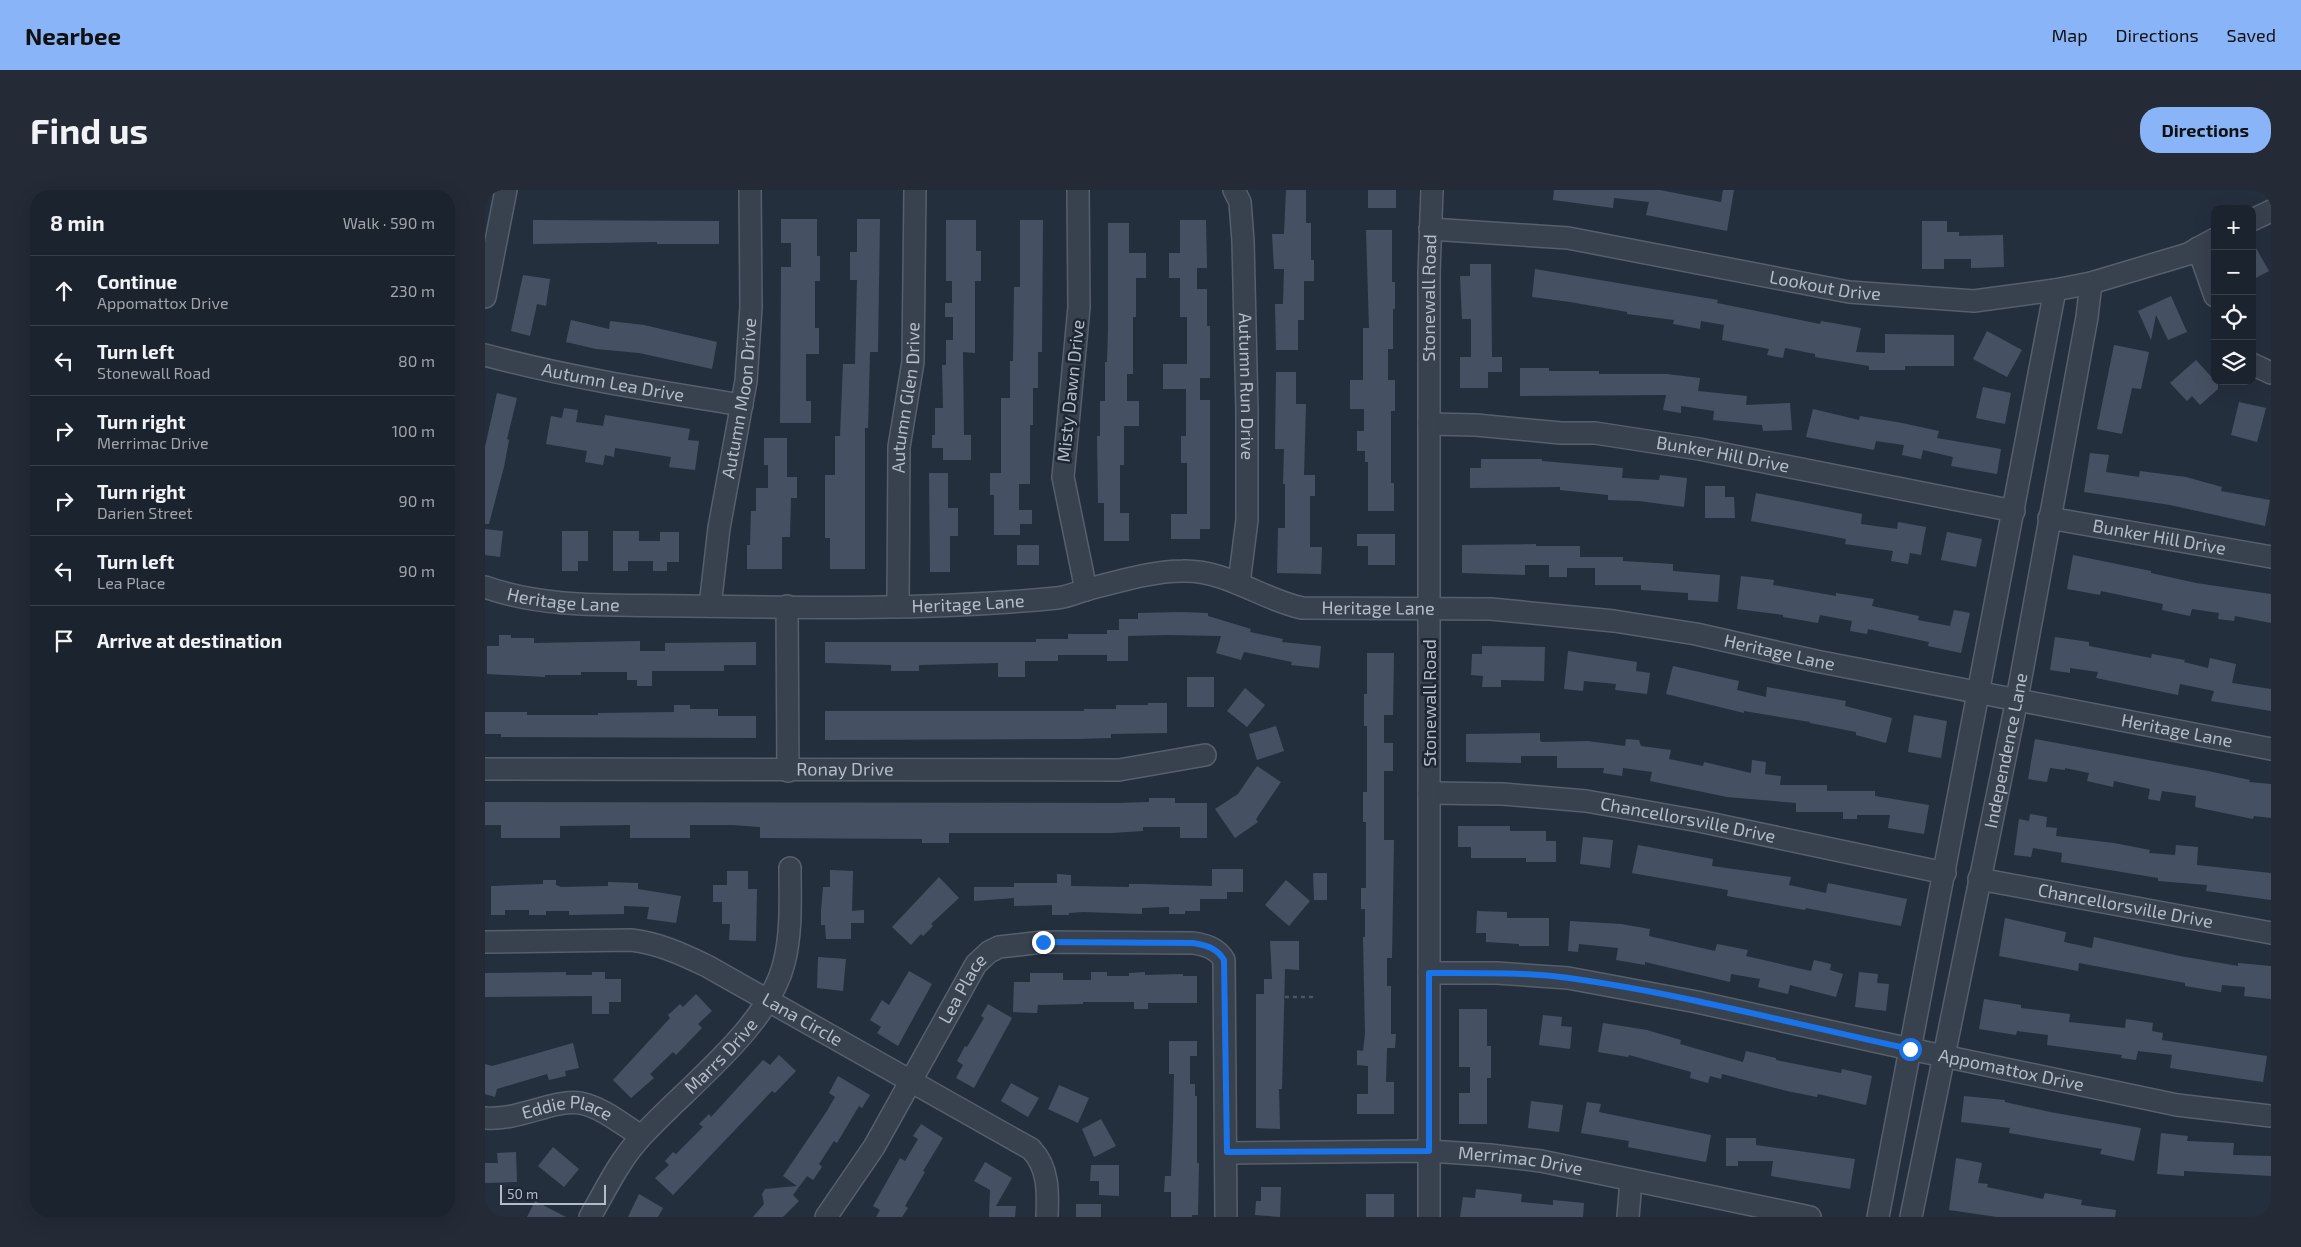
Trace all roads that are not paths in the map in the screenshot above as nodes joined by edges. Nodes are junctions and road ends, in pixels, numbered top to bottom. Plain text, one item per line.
1 (506, 190) edge
2 (751, 190) edge
3 (915, 190) edge
4 (1078, 190) edge
5 (1234, 190) edge
6 (1431, 190) edge
7 (2271, 211) edge
8 (2256, 218) edge
9 (1430, 229) junction
10 (2206, 244) edge
11 (2091, 283) junction
12 (2055, 290) junction
13 (2215, 295) edge
14 (485, 297) edge
15 (485, 354) edge
16 (2256, 366) edge
17 (2271, 373) edge
18 (742, 405) junction
19 (1429, 424) junction
20 (2014, 511) junction
21 (2049, 518) junction
22 (2271, 556) edge
23 (1239, 583) junction
24 (485, 587) edge
25 (1086, 590) junction
26 (710, 606) junction
27 (787, 606) junction
28 (898, 606) junction
29 (1430, 608) junction
30 (1980, 692) junction
31 (2017, 699) junction
32 (2271, 749) edge
33 (1205, 755) dead end
34 (485, 769) edge
35 (788, 771) junction
36 (1429, 793) junction
37 (791, 868) dead end
38 (1945, 873) junction
39 (1979, 879) junction
40 (2271, 933) edge
41 (485, 942) edge
42 (1429, 973) junction
43 (768, 999) junction
44 (1910, 1049) junction
45 (1945, 1056) junction
46 (910, 1082) junction
47 (2271, 1116) edge
48 (485, 1118) edge
49 (641, 1136) junction
50 (1429, 1151) junction
51 (1227, 1152) junction
52 (1631, 1181) junction
53 (590, 1217) edge
54 (826, 1217) edge
55 (1047, 1217) edge
56 (1226, 1217) edge
57 (1429, 1217) edge
58 (1628, 1217) edge
59 (1810, 1217) edge
60 (1878, 1217) edge
61 (1911, 1217) edge

1 - 14 street
2 - 18 street, Autumn Moon Drive
3 - 28 street, Autumn Glen Drive
4 - 25 street, Misty Dawn Drive
5 - 23 street, Autumn Run Drive
6 - 9 street, Stonewall Road
7 - 8 street
9 - 12 street, Lookout Drive
9 - 19 street, Stonewall Road
10 - 11 street, Lookout Drive
10 - 13 street
11 - 12 street, Lookout Drive
11 - 21 street, Independence Lane
12 - 20 street, Independence Lane
15 - 18 street, Autumn Lea Drive
16 - 17 street
18 - 26 street, Autumn Moon Drive
19 - 20 street, Bunker Hill Drive
19 - 29 street, Stonewall Road
20 - 30 street, Independence Lane
21 - 22 street, Bunker Hill Drive
21 - 31 street, Independence Lane
23 - 25 street, Heritage Lane
23 - 29 street, Heritage Lane
24 - 26 street, Heritage Lane
25 - 28 street, Heritage Lane
26 - 27 street, Heritage Lane
27 - 28 street, Heritage Lane
27 - 35 street
29 - 30 street, Heritage Lane
29 - 36 street, Stonewall Road
30 - 31 street, Heritage Lane
30 - 38 street, Independence Lane
31 - 32 street, Heritage Lane
31 - 39 street, Independence Lane
33 - 35 street, Ronay Drive
34 - 35 street, Ronay Drive
36 - 38 street, Chancellorsville Drive
36 - 42 street, Stonewall Road
37 - 43 street, Marrs Drive
38 - 44 street, Independence Lane
39 - 40 street, Chancellorsville Drive
39 - 45 street, Independence Lane
41 - 43 street, Lana Circle
42 - 44 street, Appomattox Drive
42 - 50 street, Stonewall Road
43 - 46 street, Lana Circle
43 - 49 street, Marrs Drive
44 - 45 street, Appomattox Drive
44 - 60 street, Independence Lane
45 - 47 street, Appomattox Drive
45 - 61 street, Independence Lane
46 - 51 street, Lea Place
46 - 54 street, Lea Place
46 - 55 street, Lana Circle
48 - 49 street, Eddie Place
49 - 53 street, Marrs Drive
50 - 51 street, Merrimac Drive
50 - 52 street, Merrimac Drive
50 - 57 street, Stonewall Road
51 - 56 street
52 - 58 street
52 - 59 street, Merrimac Drive

